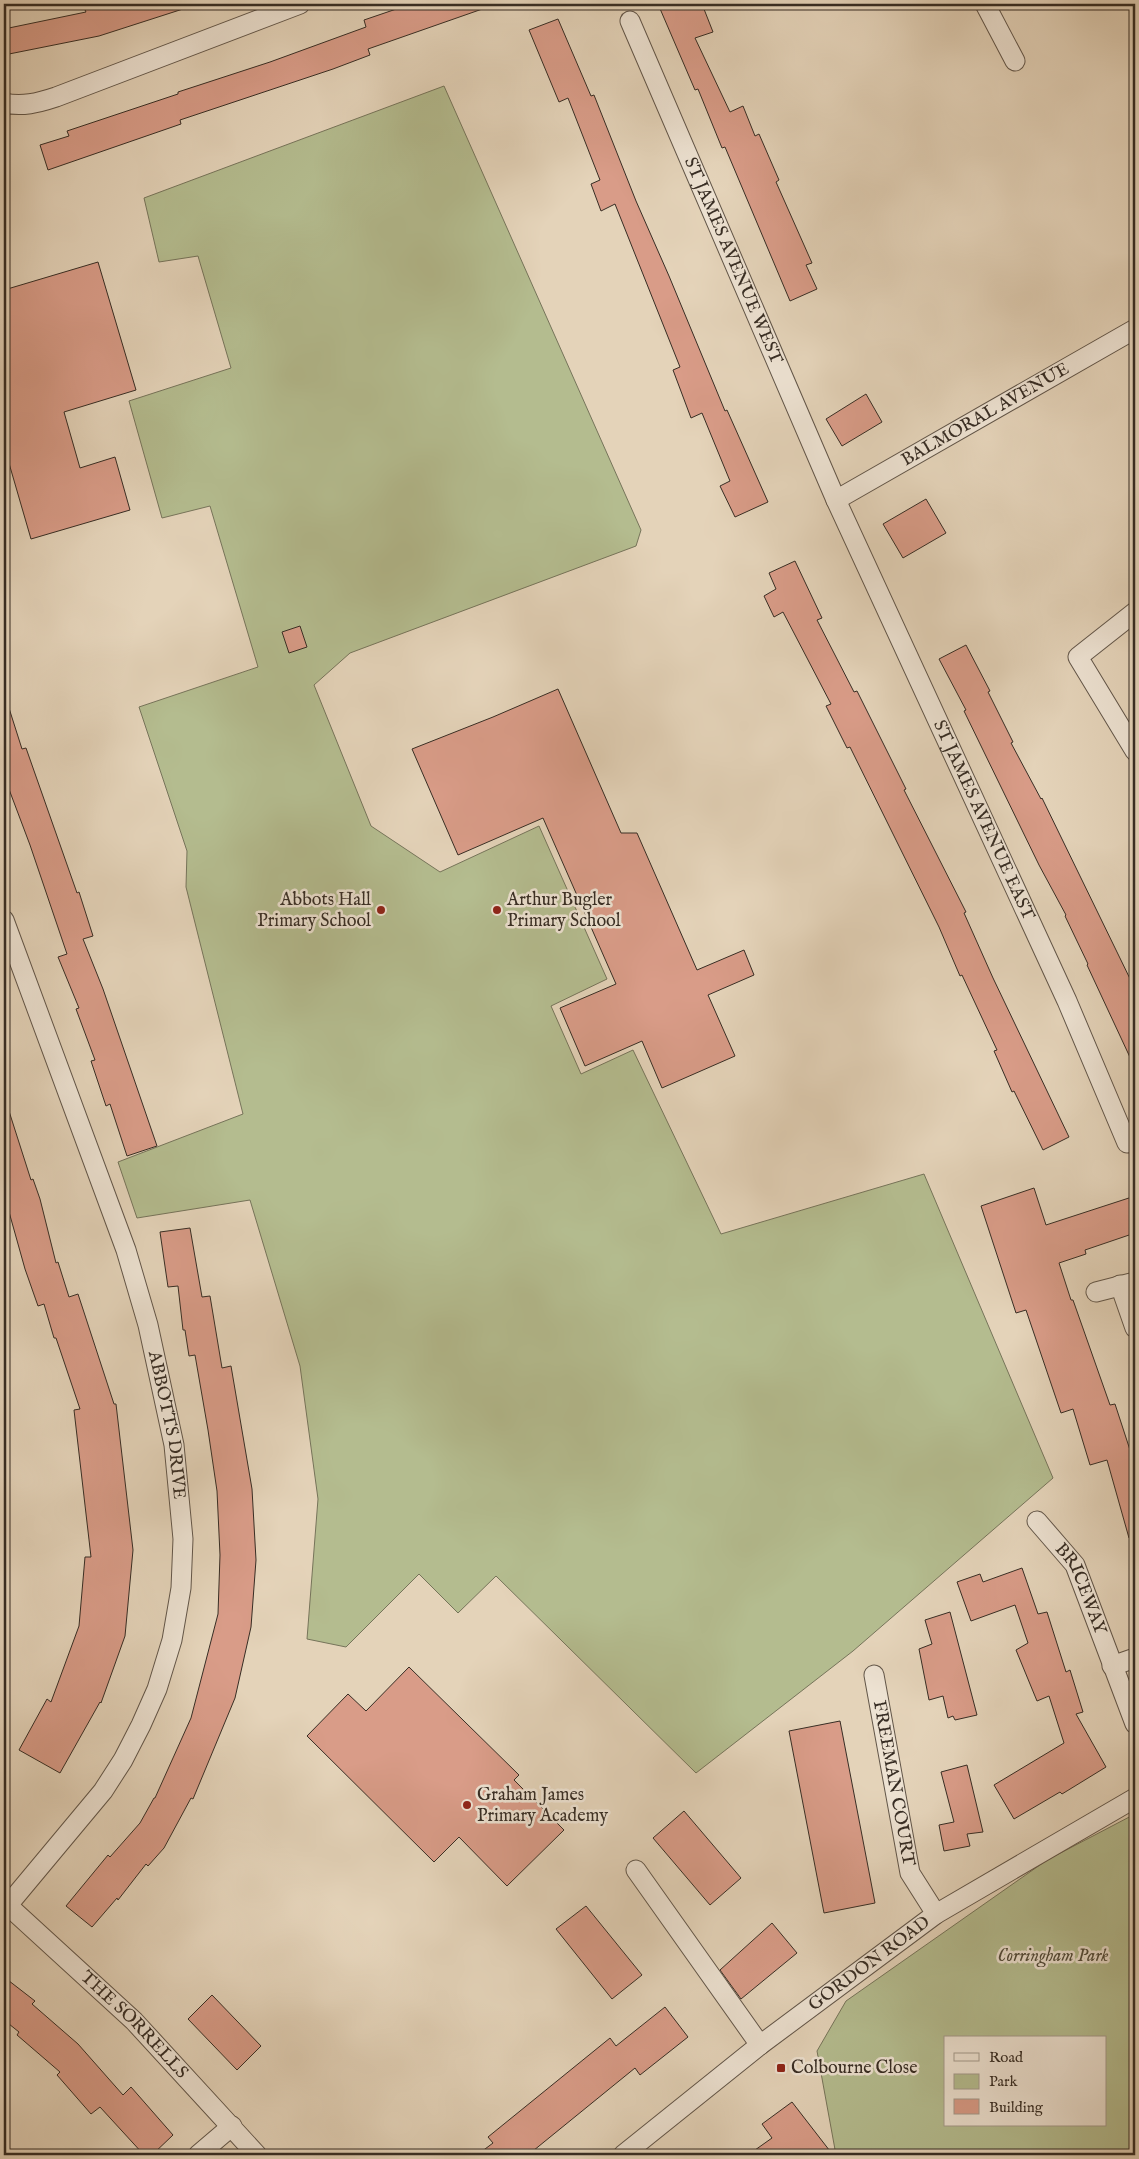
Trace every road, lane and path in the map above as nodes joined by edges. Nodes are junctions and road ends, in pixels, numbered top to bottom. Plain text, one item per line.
1 (300, 4) edge
2 (986, 4) edge
3 (630, 21) dead end
4 (1015, 61) dead end
5 (4, 103) edge
6 (1135, 328) edge
7 (836, 500) junction
8 (1135, 612) edge
9 (1135, 752) edge
10 (4, 920) edge
11 (1127, 1143) dead end
12 (1128, 1284) edge
13 (1096, 1292) dead end
14 (1135, 1328) edge
15 (1037, 1521) dead end
16 (1135, 1658) edge
17 (1112, 1666) junction
18 (874, 1675) dead end
19 (1135, 1724) edge
20 (1135, 1798) edge
21 (636, 1870) dead end
22 (6, 1903) edge
23 (936, 1914) junction
24 (760, 2045) junction
25 (232, 2126) junction
26 (198, 2155) edge
27 (257, 2155) edge
28 (624, 2155) edge

1 - 5 street
2 - 4 street
3 - 7 street, ST JAMES AVENUE WEST
6 - 7 street, BALMORAL AVENUE
7 - 11 street, ST JAMES AVENUE EAST
8 - 9 street
10 - 22 street, ABBOTTS DRIVE
12 - 13 street
12 - 14 street
15 - 17 street, BRICEWAY
16 - 17 street
17 - 19 street, BRICEWAY
18 - 23 street, FREEMAN COURT
20 - 23 street, GORDON ROAD
21 - 24 street
22 - 25 street, THE SORRELLS
23 - 24 street, GORDON ROAD
24 - 28 street, GORDON ROAD
25 - 26 street
25 - 27 street, THE SORRELLS

